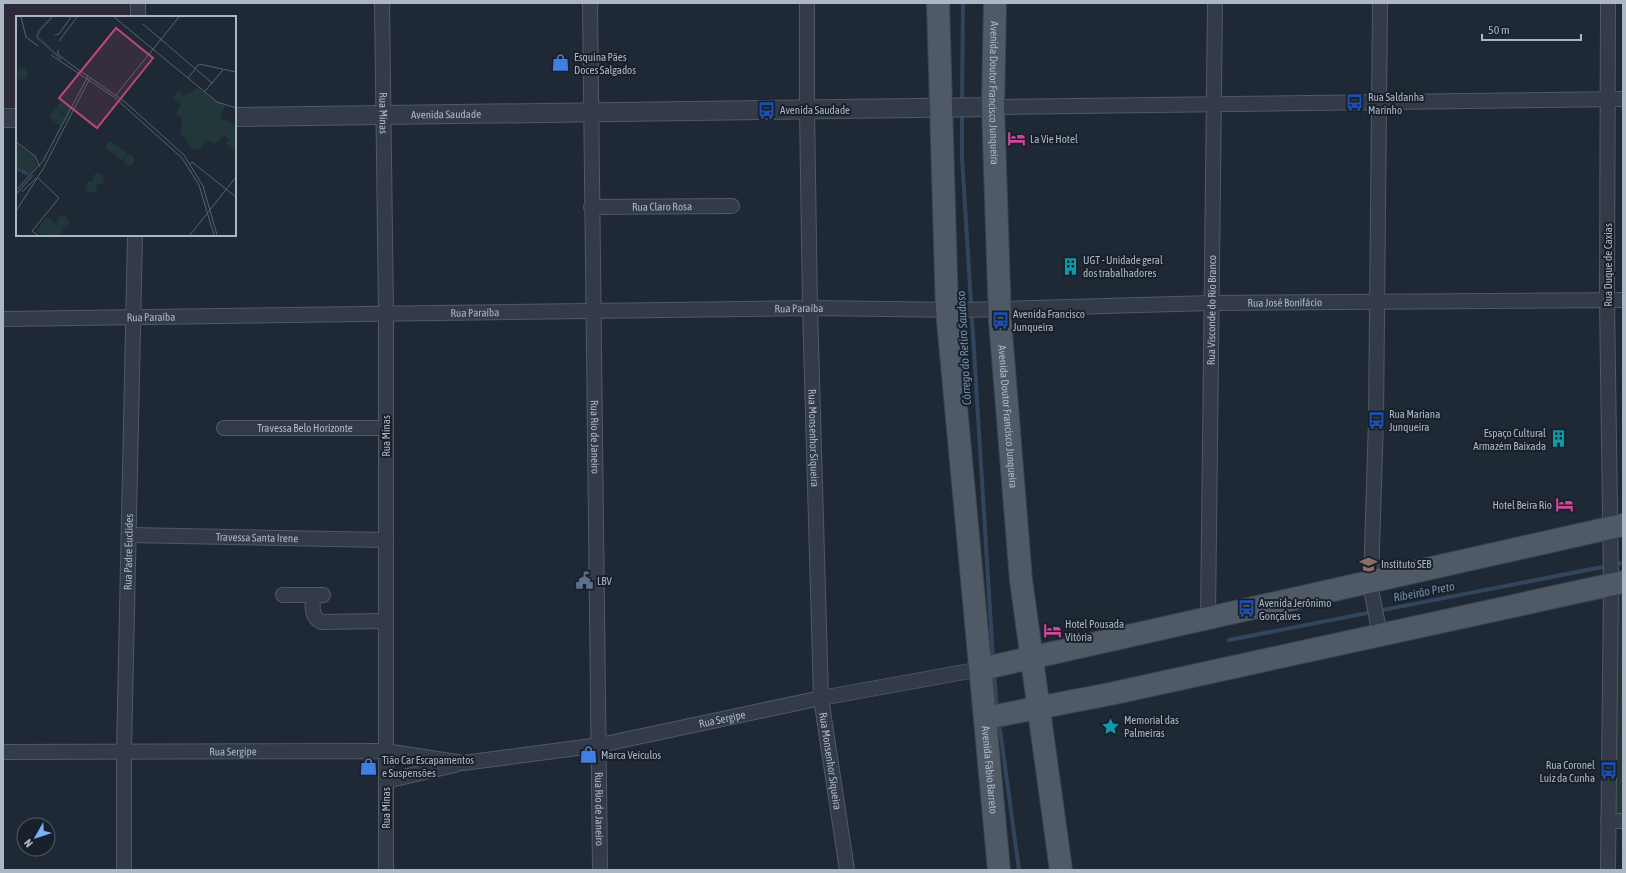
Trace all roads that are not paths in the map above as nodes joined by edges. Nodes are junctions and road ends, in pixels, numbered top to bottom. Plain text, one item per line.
1 (138, 3) edge
2 (382, 3) edge
3 (590, 3) edge
4 (807, 3) edge
5 (938, 3) edge
6 (995, 3) edge
7 (1215, 3) edge
8 (1380, 3) edge
9 (1608, 3) edge
10 (138, 16) edge
11 (1608, 99) junction
12 (1623, 99) edge
13 (1379, 102) junction
14 (1214, 103) junction
15 (946, 107) junction
16 (987, 107) junction
17 (807, 109) junction
18 (591, 113) junction
19 (383, 114) junction
20 (236, 117) edge
21 (3, 118) edge
22 (16, 118) edge
23 (732, 206) dead end
24 (591, 207) junction
25 (135, 236) edge
26 (1607, 300) junction
27 (1623, 300) edge
28 (1211, 303) junction
29 (1377, 303) junction
30 (810, 308) junction
31 (994, 309) junction
32 (954, 310) junction
33 (592, 311) junction
34 (386, 314) junction
35 (133, 317) junction
36 (3, 319) edge
37 (224, 428) dead end
38 (386, 428) junction
39 (1614, 531) edge
40 (129, 535) junction
41 (386, 540) junction
42 (1614, 579) edge
43 (1372, 588) junction
44 (283, 595) dead end
45 (1208, 618) junction
46 (385, 621) junction
47 (1379, 630) junction
48 (1027, 659) junction
49 (986, 668) junction
50 (821, 698) junction
51 (1033, 710) junction
52 (991, 717) junction
53 (600, 745) junction
54 (385, 751) junction
55 (3, 752) edge
56 (124, 752) junction
57 (463, 763) junction
58 (386, 781) junction
59 (1608, 821) junction
60 (1623, 821) edge
61 (124, 870) edge
62 (386, 870) edge
63 (600, 870) edge
64 (847, 870) edge
65 (999, 870) edge
66 (1061, 870) edge
67 (1608, 870) edge

1 - 10 street
2 - 19 street, Rua Minas
3 - 18 street, Rua Rio de Janeiro
4 - 17 street, Rua Monsenhor Siqueira
5 - 15 main road
6 - 16 main road, Avenida Doutor Francisco Junqueira
7 - 14 street, Rua Visconde do Rio Branco
8 - 13 street
9 - 11 street, Rua Duque de Caxias
11 - 12 street
11 - 13 street
11 - 26 street, Rua Duque de Caxias
13 - 14 street
13 - 29 street
14 - 16 street
14 - 28 street, Rua Visconde do Rio Branco
15 - 16 street, Avenida Saudade
15 - 17 street, Avenida Saudade
15 - 32 main road
16 - 31 main road, Avenida Doutor Francisco Junqueira
17 - 18 street, Avenida Saudade
17 - 30 street, Rua Monsenhor Siqueira
18 - 19 street, Avenida Saudade
18 - 24 street, Rua Rio de Janeiro
19 - 20 street, Avenida Saudade
19 - 34 street, Rua Minas
21 - 22 street
23 - 24 street, Rua Claro Rosa
24 - 33 street, Rua Rio de Janeiro
25 - 35 street, Rua Padre Euclides
26 - 27 street, Rua José Bonifácio
26 - 29 street, Rua José Bonifácio
26 - 39 street, Rua Duque de Caxias
28 - 29 street, Rua José Bonifácio
28 - 31 street, Rua José Bonifácio
28 - 45 street, Rua Visconde do Rio Branco
29 - 43 street
30 - 32 street, Rua Paraíba
30 - 33 street, Rua Paraíba
30 - 50 street, Rua Monsenhor Siqueira
31 - 32 street, Rua José Bonifácio
31 - 48 main road, Avenida Doutor Francisco Junqueira
32 - 49 main road
33 - 34 street, Rua Paraíba
33 - 53 street, Rua Rio de Janeiro
34 - 35 street, Rua Paraíba
34 - 38 street, Rua Minas
35 - 36 street, Rua Paraíba
35 - 40 street, Rua Padre Euclides
37 - 38 street, Travessa Belo Horizonte
38 - 41 street, Rua Minas
39 - 42 street
39 - 43 main road
40 - 41 street, Travessa Santa Irene
40 - 56 street, Rua Padre Euclides
41 - 46 street, Rua Minas
42 - 47 main road
42 - 59 street
43 - 45 main road
43 - 47 street
44 - 46 street
45 - 48 main road
46 - 54 street, Rua Minas
47 - 51 main road
48 - 49 main road
48 - 51 main road, Avenida Doutor Francisco Junqueira
49 - 50 street, Rua Sergipe
49 - 52 main road, Avenida Fábio Barreto
50 - 53 street, Rua Sergipe
50 - 64 street, Rua Monsenhor Siqueira
51 - 52 main road
51 - 66 main road
52 - 65 main road, Avenida Fábio Barreto
53 - 57 street, Rua Sergipe
53 - 63 street, Rua Rio de Janeiro
54 - 56 street, Rua Sergipe
54 - 57 street, Rua Sergipe
54 - 58 street, Rua Minas
55 - 56 street, Rua Sergipe
56 - 61 street, Rua Padre Euclides
57 - 58 street, Rua Sergipe
58 - 62 street, Rua Minas
59 - 60 street
59 - 67 street

